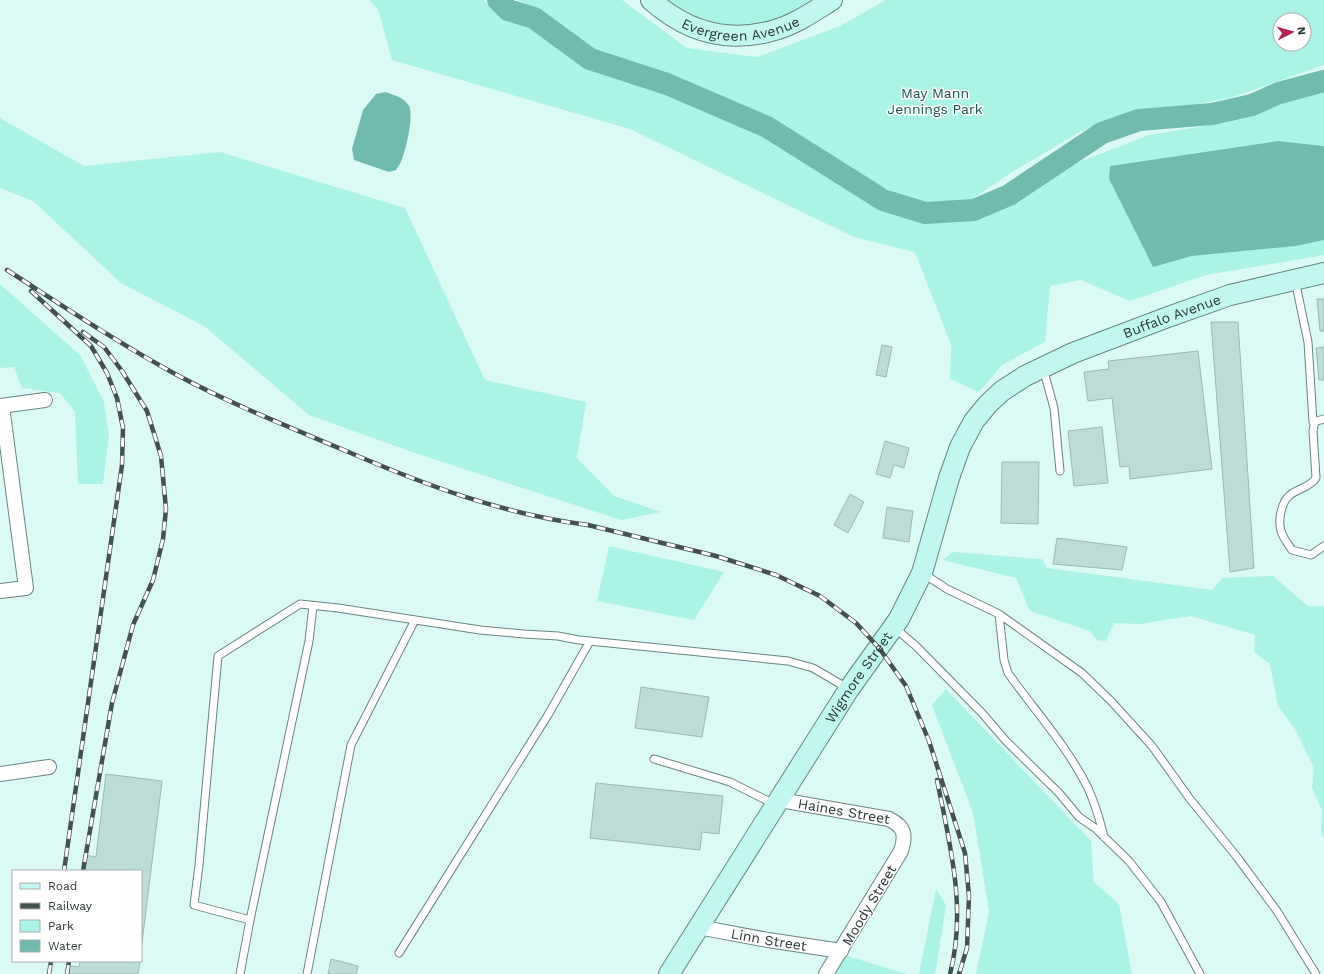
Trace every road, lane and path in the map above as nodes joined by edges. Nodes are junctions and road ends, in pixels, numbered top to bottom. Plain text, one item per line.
1 (651, 0) edge
2 (832, 0) edge
3 (1324, 273) edge
4 (1295, 280) junction
5 (1043, 368) junction
6 (1025, 376) joint
7 (45, 400) dead end
8 (1, 406) edge
9 (1324, 419) edge
10 (1315, 421) junction
11 (1060, 471) dead end
12 (1324, 546) edge
13 (922, 573) junction
14 (0, 591) edge
15 (313, 606) junction
16 (999, 614) junction
17 (416, 620) junction
18 (894, 626) junction
19 (590, 641) junction
20 (849, 689) junction
21 (654, 759) dead end
22 (49, 767) dead end
23 (0, 774) edge
24 (778, 803) junction
25 (904, 832) joint
26 (1104, 838) junction
27 (250, 920) junction
28 (698, 927) junction
29 (841, 951) junction
30 (399, 953) dead end
31 (240, 974) edge
32 (307, 974) edge
33 (670, 974) edge
34 (826, 974) edge
35 (1200, 974) edge
36 (1316, 974) edge

1 - 2 street, Evergreen Avenue
3 - 4 street, Buffalo Avenue
4 - 5 street, Buffalo Avenue
4 - 10 lane
5 - 6 street, Buffalo Avenue
5 - 11 lane
6 - 13 street, Wigmore Street
7 - 8 street
8 - 14 street
9 - 10 lane
10 - 12 lane
13 - 16 lane
13 - 18 street, Wigmore Street
15 - 17 lane
15 - 27 lane
15 - 27 lane
16 - 26 lane
16 - 36 lane
17 - 19 lane
17 - 32 lane
18 - 20 street, Wigmore Street
18 - 26 lane
19 - 20 lane
19 - 30 lane
20 - 24 street, Wigmore Street
21 - 24 lane
22 - 23 street
24 - 25 street, Haines Street
24 - 28 street, Wigmore Street
25 - 29 street, Moody Street
26 - 35 lane
27 - 31 lane
28 - 29 street, Linn Street
28 - 33 street, Wigmore Street
29 - 34 street, Moody Street

